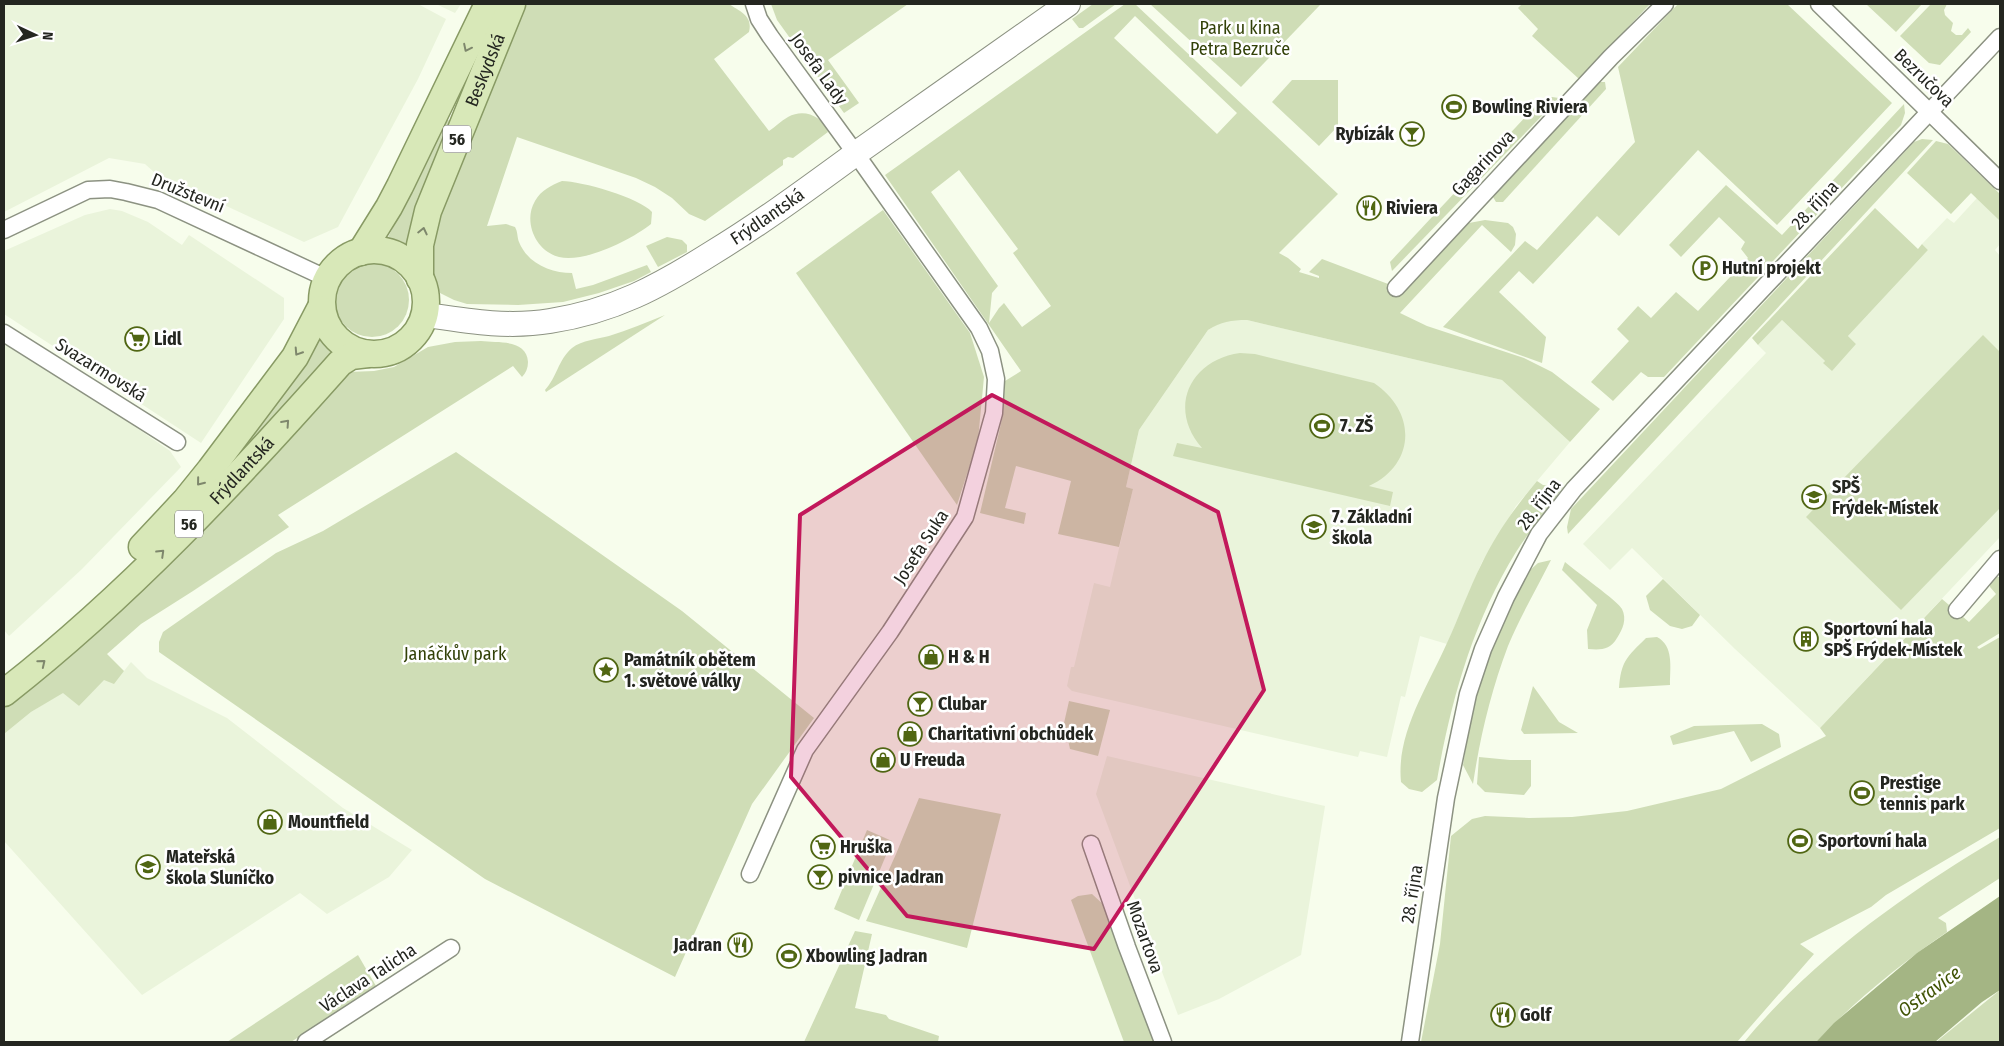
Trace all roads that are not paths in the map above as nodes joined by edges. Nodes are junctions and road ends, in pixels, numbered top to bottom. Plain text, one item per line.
1 (488, 4) edge
2 (512, 4) edge
3 (754, 4) edge
4 (1068, 4) edge
5 (1665, 4) edge
6 (1819, 4) edge
7 (2000, 37) edge
8 (1930, 112) junction
9 (856, 154) junction
10 (2000, 181) edge
11 (4, 230) edge
12 (361, 252) junction
13 (326, 278) junction
14 (420, 279) junction
15 (1396, 288) dead end
16 (320, 308) junction
17 (426, 315) junction
18 (4, 333) edge
19 (368, 354) junction
20 (177, 442) dead end
21 (2000, 560) edge
22 (1957, 610) dead end
23 (4, 671) edge
24 (4, 693) edge
25 (1091, 844) dead end
26 (750, 874) dead end
27 (451, 948) dead end
28 (306, 1042) edge
29 (1163, 1042) edge
30 (1410, 1042) edge

1 -> 12 main road, Beskydská / 56
14 -> 2 main road, Beskydská / 56
3 - 9 street, Josefa Lady
4 - 9 street, Frýdlantská
5 - 15 street, Gagarinova
6 - 8 street, Bezručova
7 - 8 street, 28. října
8 - 10 street, Bezručova
8 - 30 street, 28. října
9 - 17 street, Frýdlantská
9 - 26 street, Josefa Suka
11 - 13 street, Družstevní
12 - 13 main road, 56
12 - 14 main road, 56
13 - 16 main road, 56
14 - 17 main road, 56
16 - 19 main road, 56
16 -> 23 main road, Frýdlantská / 56
17 - 19 main road, 56
18 - 20 street, Svazarmovská
24 -> 19 main road, Frýdlantská / 56
21 - 22 street
25 - 29 street, Mozartova
27 - 28 street, Václava Talicha

